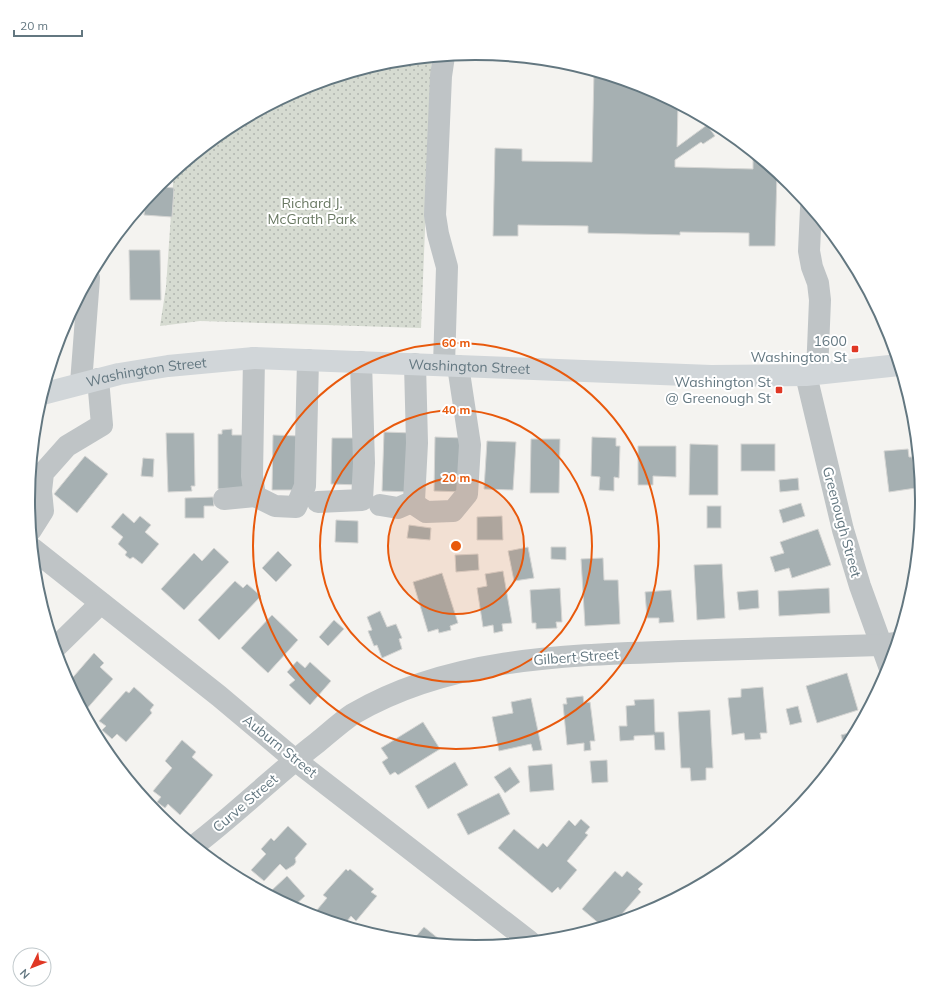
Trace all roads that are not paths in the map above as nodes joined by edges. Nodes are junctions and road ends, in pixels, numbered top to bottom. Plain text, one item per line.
1 (443, 60) edge
2 (811, 215) edge
3 (89, 288) edge
4 (254, 358) junction
5 (308, 360) junction
6 (361, 362) junction
7 (415, 364) junction
8 (451, 365) junction
9 (894, 365) edge
10 (811, 374) junction
11 (89, 381) junction
12 (48, 392) edge
13 (255, 496) junction
14 (224, 499) dead end
15 (318, 502) dead end
16 (411, 502) junction
17 (380, 505) dead end
18 (36, 522) edge
19 (39, 553) edge
20 (101, 603) junction
21 (59, 644) edge
22 (889, 644) edge
23 (295, 760) junction
24 (199, 842) edge
25 (524, 937) edge

1 - 8 street
2 - 10 street, Greenough Street
3 - 11 street
4 - 5 main road, Washington Street
4 - 11 main road, Washington Street
4 - 13 street
5 - 6 main road, Washington Street
5 - 13 street
6 - 7 main road, Washington Street
6 - 15 street
7 - 8 main road, Washington Street
7 - 16 street
8 - 10 main road, Washington Street
8 - 16 street
9 - 10 main road, Washington Street
10 - 22 street, Greenough Street
11 - 12 main road, Washington Street
11 - 18 street
13 - 14 street
16 - 17 street
19 - 20 street, Auburn Street
20 - 21 street
20 - 23 street, Auburn Street
22 - 23 street, Gilbert Street
23 - 24 street, Curve Street
23 - 25 street, Auburn Street

